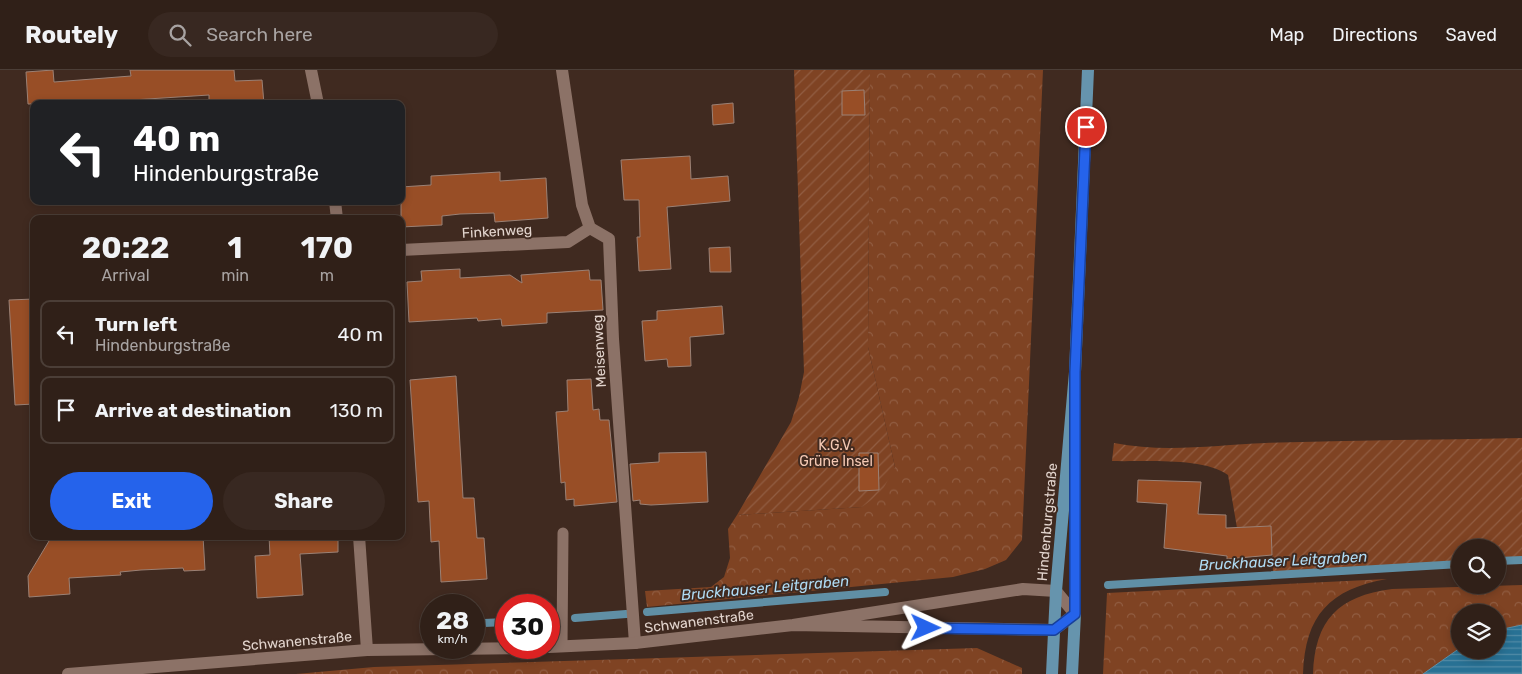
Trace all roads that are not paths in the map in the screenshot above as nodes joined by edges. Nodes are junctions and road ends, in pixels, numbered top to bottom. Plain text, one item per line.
1 (311, 70) edge
2 (562, 70) edge
3 (1088, 70) edge
4 (317, 100) edge
5 (590, 228) junction
6 (405, 250) edge
7 (1075, 372) junction
8 (563, 532) dead end
9 (359, 540) edge
10 (1056, 591) junction
11 (1075, 614) junction
12 (793, 625) junction
13 (1054, 630) junction
14 (635, 643) junction
15 (562, 646) joint
16 (495, 648) edge
17 (367, 650) junction
18 (68, 674) edge
19 (1052, 674) edge
20 (1072, 674) edge

1 - 4 street
2 - 5 street
3 - 7 main road, Hindenburgstraße
5 - 6 street, Finkenweg
5 - 14 street, Meisenweg
7 - 10 main road, Hindenburgstraße
7 - 11 main road, Hindenburgstraße
8 - 15 lane
9 - 17 street
10 - 11 street
10 - 12 street, Schwanenstraße
10 - 13 main road, Hindenburgstraße
11 - 13 street
11 - 20 main road, Hindenburgstraße
12 - 13 street, Schwanenstraße
12 - 14 street, Schwanenstraße
13 - 19 main road, Hindenburgstraße
14 - 15 street, Schwanenstraße
16 - 17 street, Schwanenstraße
17 - 18 street, Schwanenstraße

